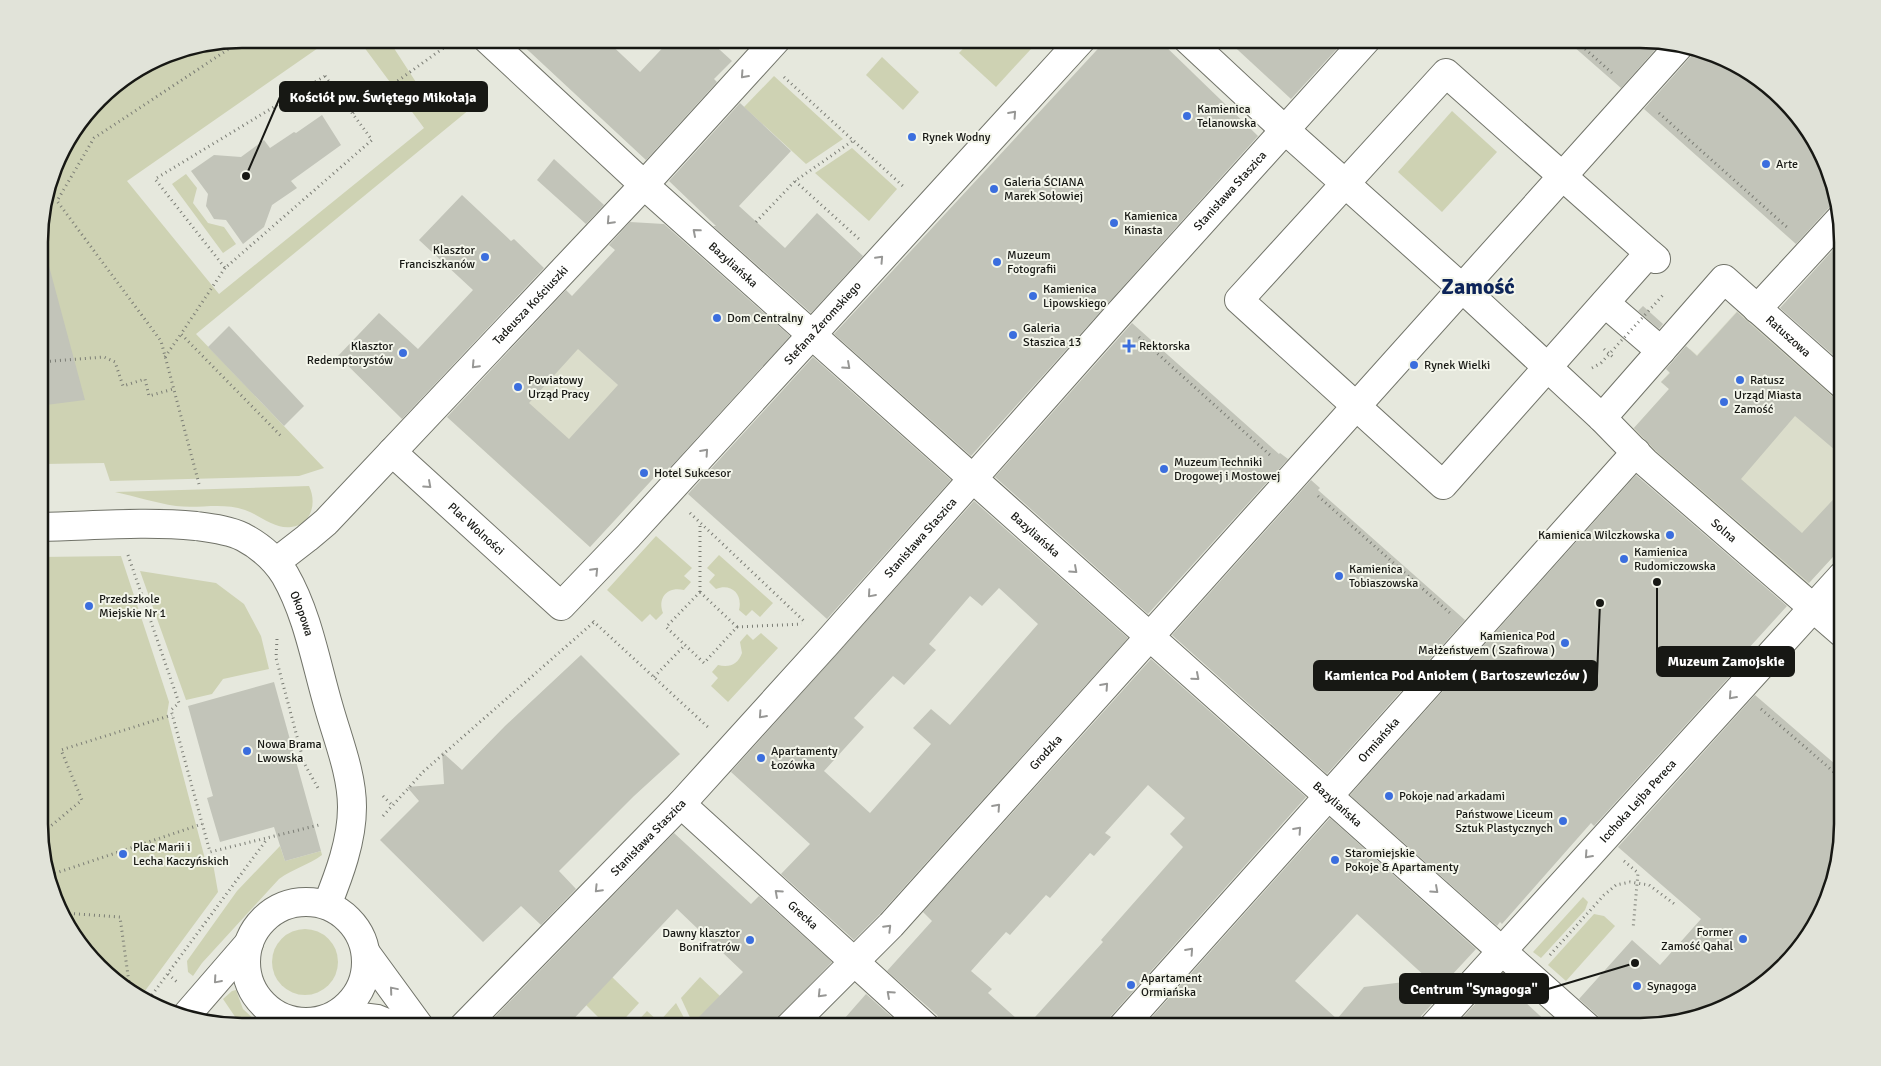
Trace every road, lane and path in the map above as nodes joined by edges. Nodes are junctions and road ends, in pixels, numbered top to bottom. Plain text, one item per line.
1 (230, 48) edge
2 (443, 48) edge
3 (497, 48) edge
4 (769, 48) edge
5 (1074, 48) edge
6 (1197, 48) edge
7 (1358, 48) edge
8 (1583, 48) edge
9 (1672, 50) edge
10 (778, 71) dead end
11 (1626, 89) junction
12 (1657, 112) dead end
13 (353, 113) junction
14 (1280, 125) junction
15 (854, 140) junction
16 (1562, 176) junction
17 (795, 180) junction
18 (1344, 183) junction
19 (644, 185) junction
20 (900, 196) dead end
21 (756, 222) dead end
22 (1833, 227) edge
23 (867, 233) dead end
24 (1793, 233) dead end
25 (225, 268) junction
26 (1462, 288) junction
27 (1664, 294) dead end
28 (1651, 298) dead end
29 (1605, 303) junction
30 (1662, 307) dead end
31 (1757, 309) junction
32 (1134, 333) dead end
33 (181, 334) junction
34 (811, 334) junction
35 (1604, 349) dead end
36 (1661, 351) junction
37 (165, 357) junction
38 (1614, 358) dead end
39 (48, 361) edge
40 (1601, 363) dead end
41 (1547, 368) junction
42 (1834, 377) edge
43 (173, 389) junction
44 (1356, 406) junction
45 (1602, 418) junction
46 (283, 438) dead end
47 (392, 452) junction
48 (1636, 452) junction
49 (1273, 458) dead end
50 (972, 479) junction
51 (199, 484) dead end
52 (668, 493) junction
53 (1317, 496) dead end
54 (700, 523) junction
55 (48, 527) edge
56 (125, 548) dead end
57 (276, 562) junction
58 (1834, 585) edge
59 (700, 592) junction
60 (561, 606) junction
61 (1812, 608) junction
62 (1456, 619) dead end
63 (594, 622) junction
64 (1834, 626) edge
65 (737, 627) junction
66 (277, 630) dead end
67 (1150, 637) junction
68 (684, 645) junction
69 (654, 677) junction
70 (1761, 708) dead end
71 (172, 715) junction
72 (715, 766) junction
73 (1834, 772) edge
74 (318, 789) dead end
75 (1329, 796) junction
76 (681, 804) junction
77 (381, 817) dead end
78 (202, 824) junction
79 (314, 826) dead end
80 (48, 828) edge
81 (267, 838) junction
82 (54, 874) edge
83 (1636, 893) dead end
84 (327, 905) junction
85 (1677, 906) dead end
86 (70, 913) edge
87 (1632, 929) dead end
88 (249, 943) junction
89 (1502, 950) junction
90 (366, 953) junction
91 (1546, 959) dead end
92 (853, 961) junction
93 (129, 982) edge
94 (151, 995) edge
95 (190, 1012) edge
96 (337, 1014) junction
97 (285, 1018) edge
98 (327, 1018) edge
99 (369, 1018) edge
100 (409, 1018) edge
101 (473, 1018) edge
102 (798, 1018) edge
103 (916, 1018) edge
104 (1130, 1018) edge
105 (1441, 1018) edge
106 (1577, 1018) edge

1 - 37 path
2 - 13 path
3 - 19 street, Bazyliańska
4 -> 19 street, Tadeusza Kościuszki
34 -> 5 street, Stefana Żeromskiego
6 - 14 street, Solna
7 - 14 street, Stanisława Staszica
8 - 11 path
9 - 11 street
10 - 15 path
11 - 16 street, Grodzka
12 - 24 path
13 - 25 path
13 - 25 path
14 - 18 street, Solna
14 - 50 street, Stanisława Staszica
15 - 17 path
15 - 20 path
16 - 18 street
16 - 26 street, Grodzka
16 - 29 street
17 - 21 path
17 - 23 path
18 - 26 street, Solna
18 - 44 street
34 -> 19 street, Bazyliańska
19 -> 47 street, Tadeusza Kościuszki
22 - 31 street
25 - 33 path
26 - 41 street, Solna
26 - 44 street, Grodzka
27 - 40 path, bridge
28 - 30 path
29 - 36 street
29 - 41 street
31 - 36 street, Ratuszowa
31 - 42 street, Ratuszowa
32 - 49 path
33 - 37 path
33 - 46 path
34 -> 50 street, Bazyliańska
52 -> 34 street, Stefana Żeromskiego
35 - 38 path
36 - 45 street
37 - 43 path
39 - 43 path
41 - 44 street
41 - 45 street, Solna
43 - 51 path
44 - 67 street, Grodzka
45 - 48 street, Solna
47 - 57 street, Tadeusza Kościuszki
47 -> 60 street, Plac Wolności
48 - 61 street, Solna
48 - 75 street, Ormiańska
50 -> 67 street, Bazyliańska
50 -> 72 street, Stanisława Staszica
52 - 54 path
60 -> 52 street, Stefana Żeromskiego
53 - 62 path
54 - 59 path
54 - 65 path
55 - 57 street, Okopowa
56 - 71 path
57 - 84 street, Okopowa
58 - 61 street, Icchoka Lejba Pereca
59 - 65 path
59 - 68 path
60 - 63 path
61 - 64 street, Solna
61 -> 89 street, Icchoka Lejba Pereca
63 - 69 path
63 - 77 path
65 - 68 path
66 - 74 path
67 -> 75 street, Bazyliańska
92 -> 67 street, Grodzka
68 - 69 path
69 - 72 path
70 - 73 path
71 - 78 path
71 - 80 path
72 - 76 street, Stanisława Staszica
75 -> 89 street, Bazyliańska
104 -> 75 street, Ormiańska
92 -> 76 street, Grecka
76 -> 101 street, Stanisława Staszica
78 - 81 path
78 - 82 path
79 - 81 path
81 - 94 path
83 - 87 path
84 - 88 street
84 - 90 street
85 - 91 path
86 - 93 path
88 -> 95 street
88 - 97 street
89 - 105 street, Icchoka Lejba Pereca
89 - 106 street, Bazyliańska
90 - 96 street
100 -> 90 street
92 -> 102 street, Grodzka
103 -> 92 street, Grecka
96 - 98 street
96 - 99 street

